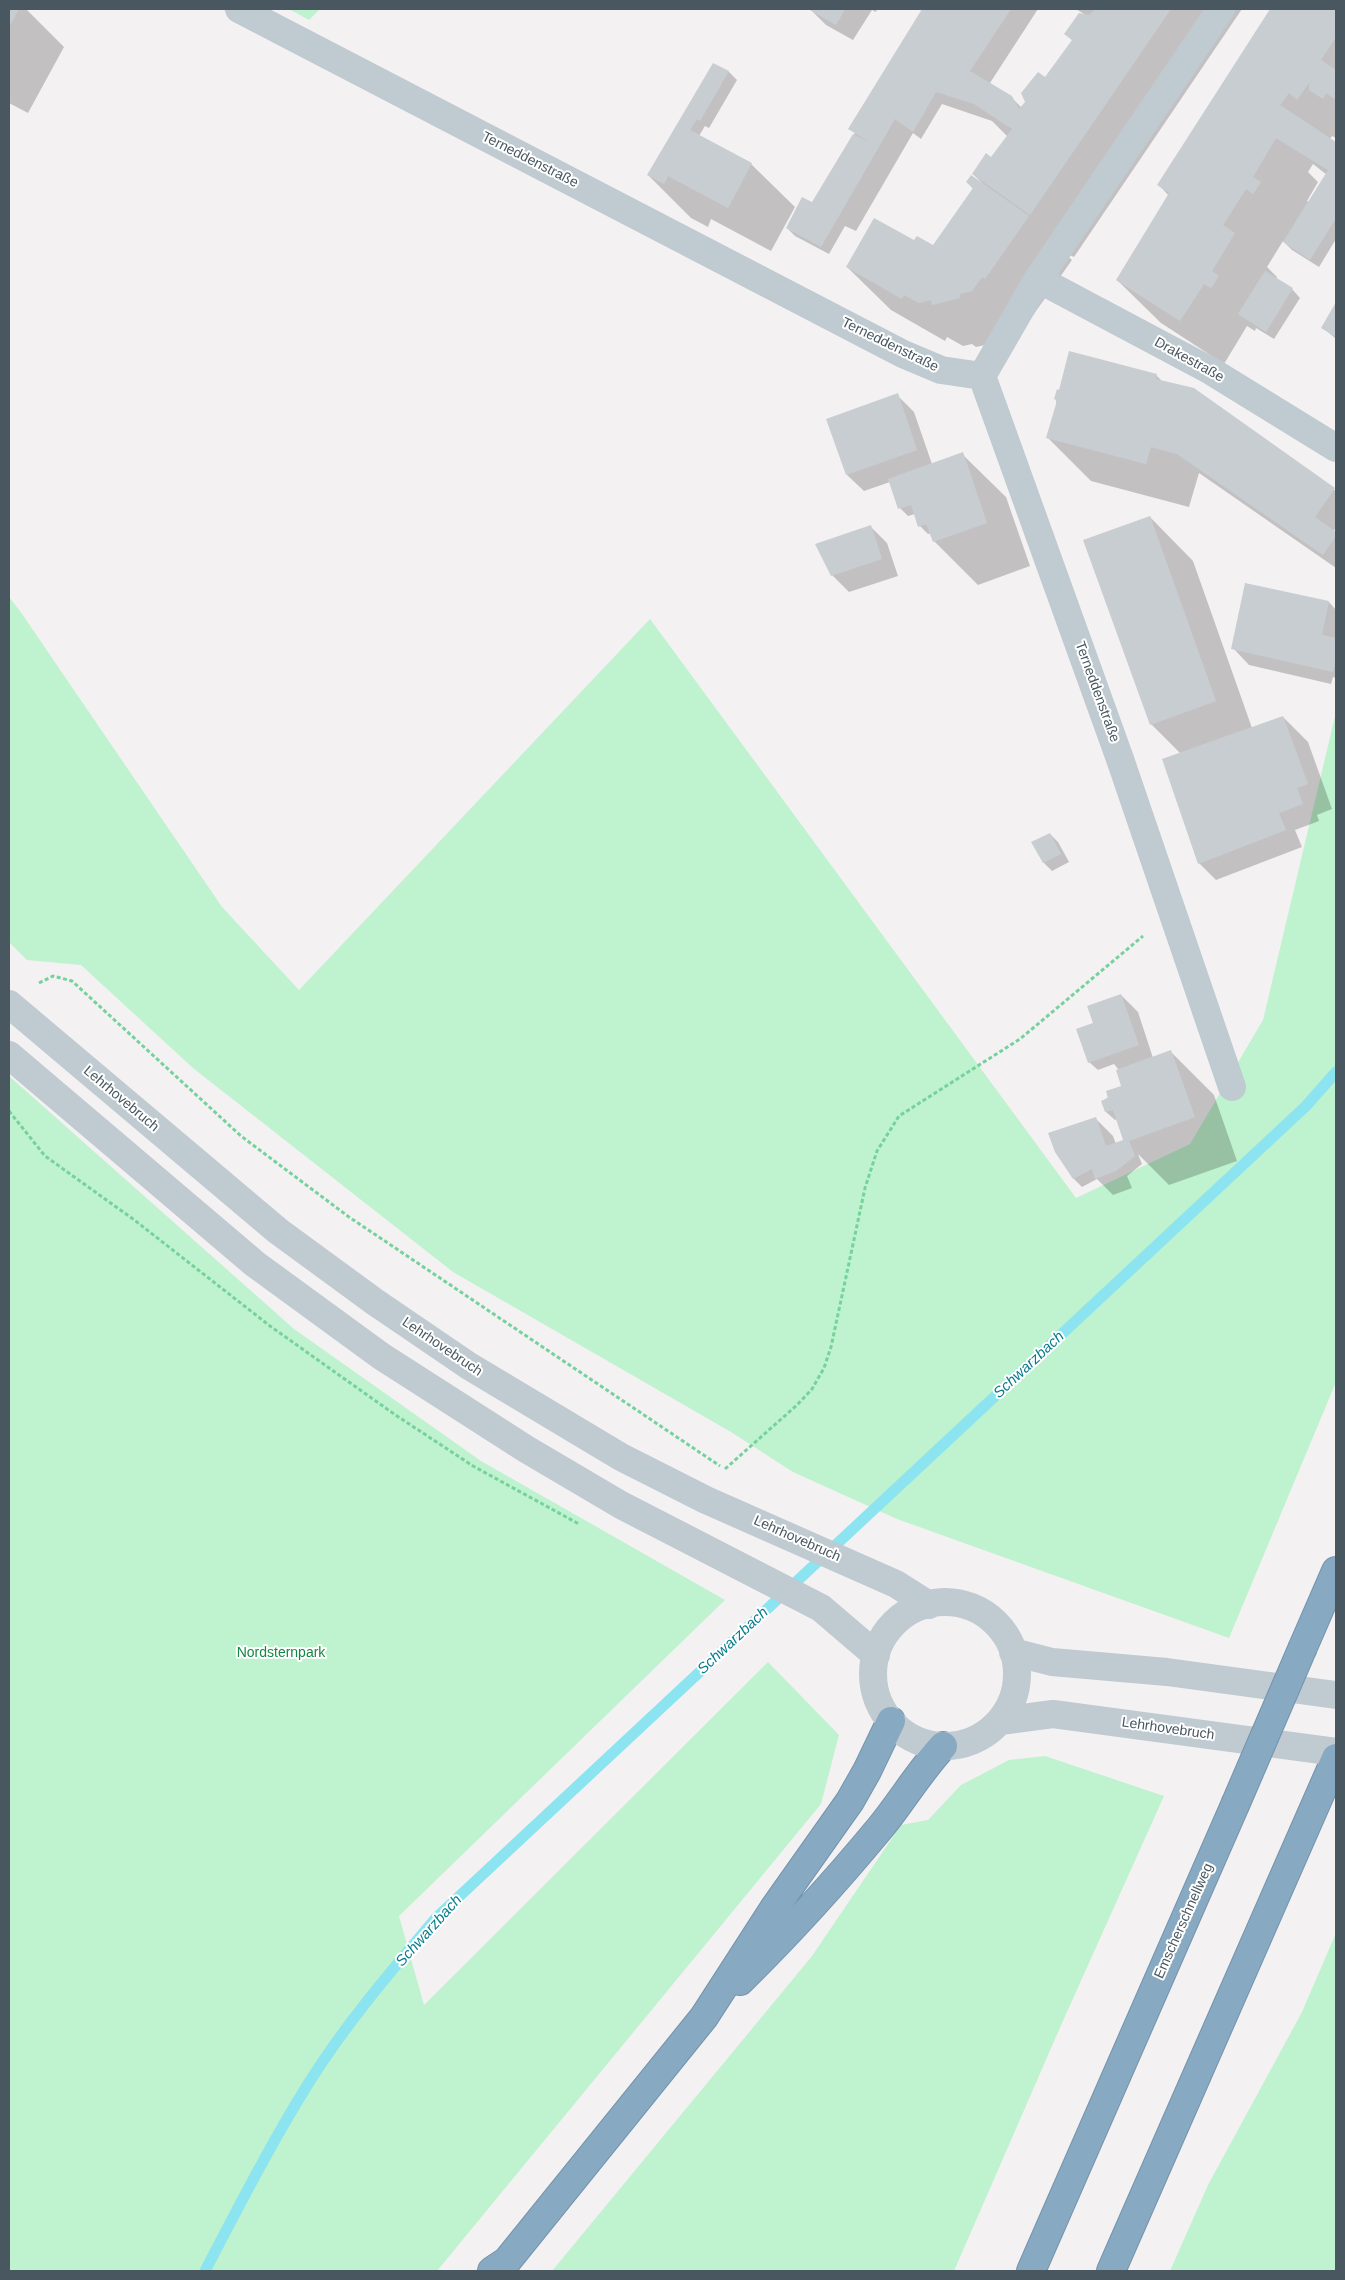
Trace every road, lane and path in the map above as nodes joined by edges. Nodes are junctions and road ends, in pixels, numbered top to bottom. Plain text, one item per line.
1 (239, 9) edge
2 (1221, 9) edge
3 (1038, 280) junction
4 (982, 376) junction
5 (1336, 448) edge
6 (1172, 912) junction
7 (35, 984) dead end
8 (9, 1004) edge
9 (9, 1055) edge
10 (1232, 1087) dead end
11 (1336, 1571) edge
12 (929, 1605) junction
13 (1013, 1652) junction
14 (876, 1655) junction
15 (1336, 1694) edge
16 (891, 1721) junction
17 (1000, 1722) junction
18 (943, 1746) junction
19 (1336, 1752) edge
20 (1336, 1758) edge
21 (704, 2017) junction
22 (501, 2268) edge
23 (1031, 2271) edge
24 (1111, 2271) edge

1 - 4 street, Terneddenstraße
2 - 3 street
3 - 4 street
3 - 5 street, Drakestraße
4 - 6 street, Terneddenstraße
6 - 7 path
6 - 10 street, Terneddenstraße
8 - 12 street, Lehrhovebruch
9 - 14 street
11 - 23 highway, Emscherschnellweg, bridge
12 - 13 street
12 - 14 street
13 - 15 street
13 - 17 street
14 - 16 street
16 - 18 street
16 - 21 highway
17 - 18 street
17 - 19 street, Lehrhovebruch
18 - 21 highway
20 - 24 highway
21 - 22 highway

